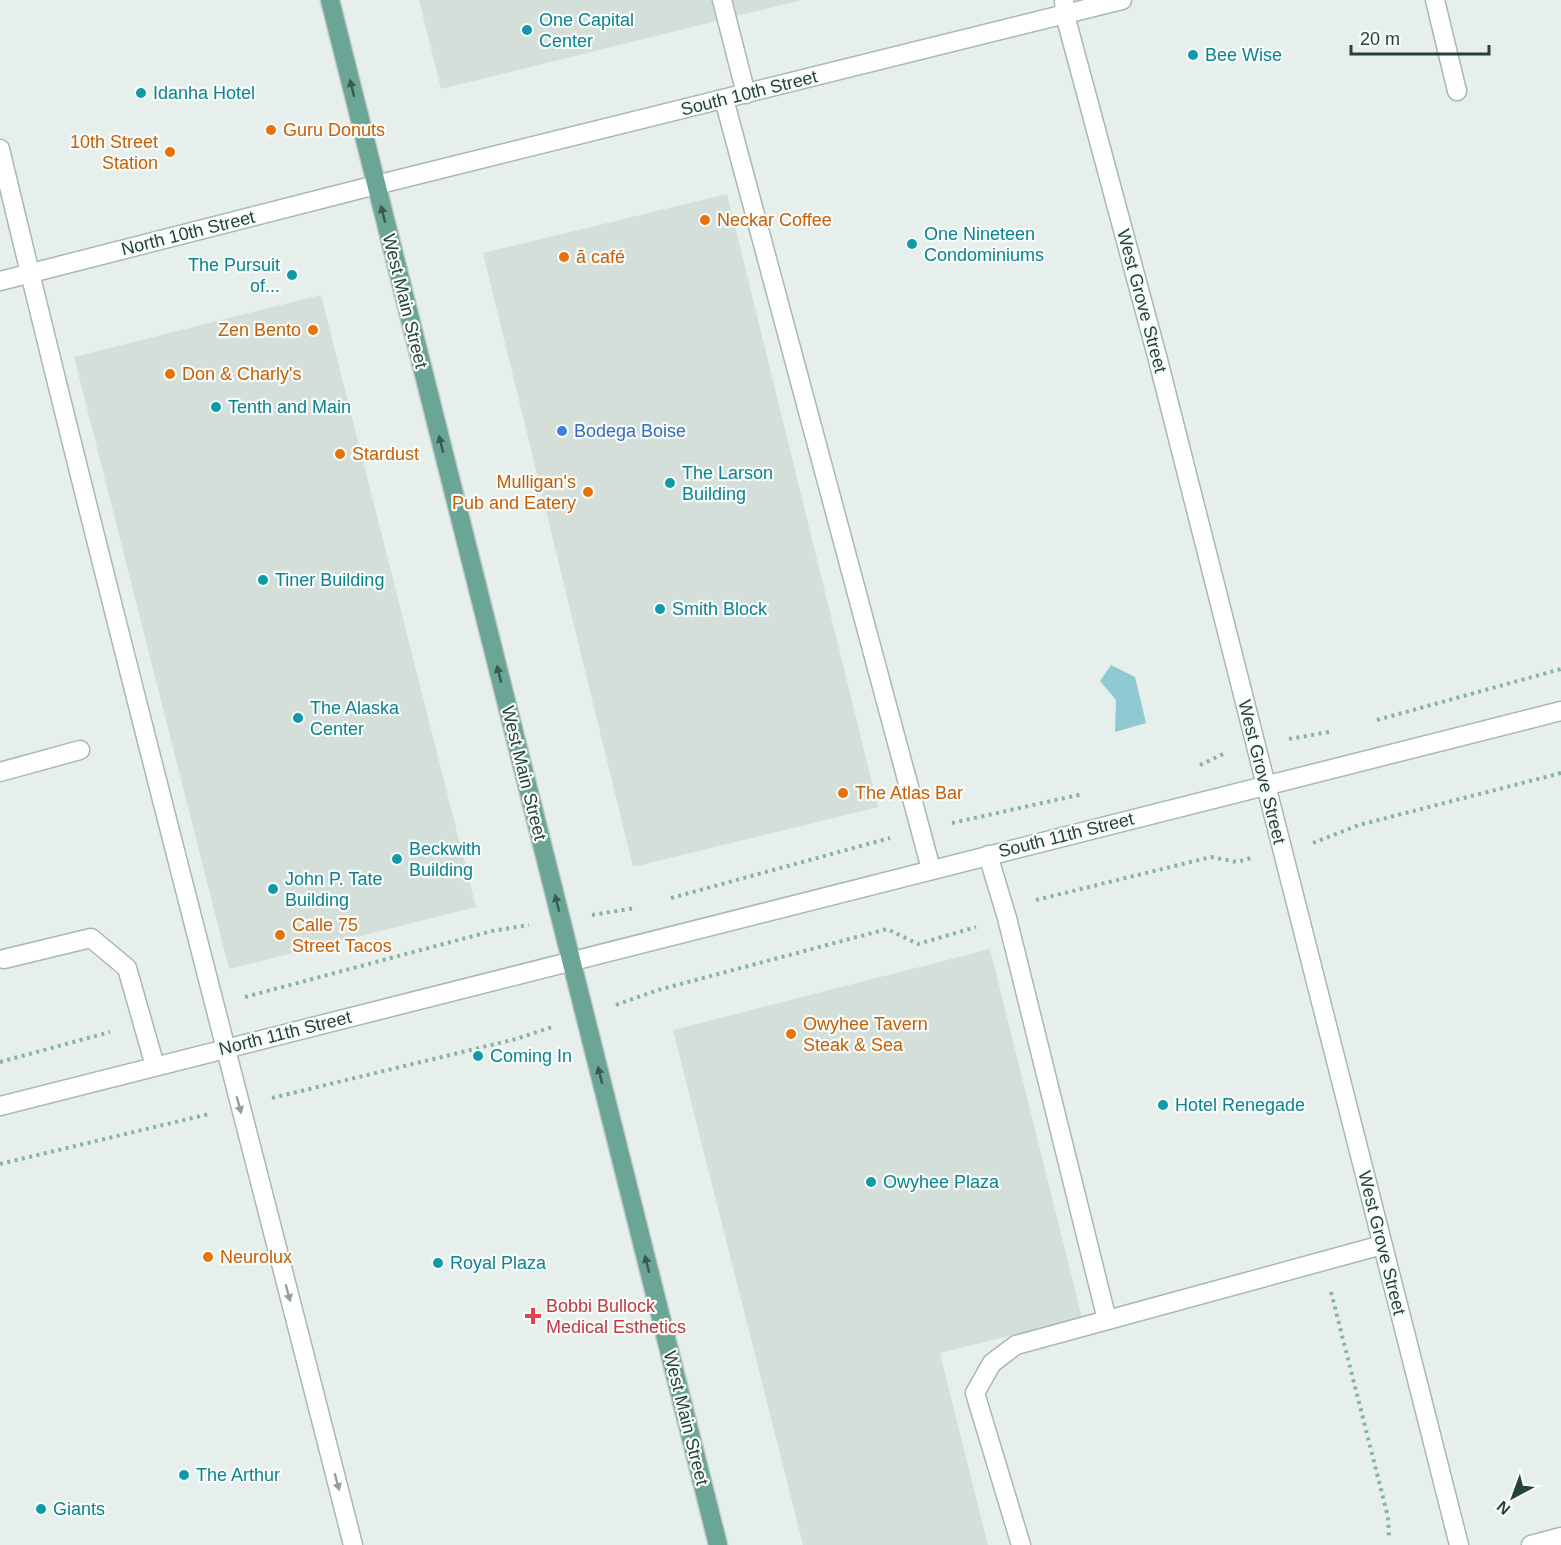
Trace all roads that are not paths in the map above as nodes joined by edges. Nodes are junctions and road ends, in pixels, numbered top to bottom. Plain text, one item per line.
1 (330, 0) edge
2 (723, 0) edge
3 (1122, 0) edge
4 (1435, 0) edge
5 (1065, 7) edge
6 (1457, 91) dead end
7 (746, 94) junction
8 (724, 99) junction
9 (0, 149) edge
10 (376, 185) junction
11 (29, 274) junction
12 (0, 281) edge
13 (1561, 711) edge
14 (80, 750) dead end
15 (0, 772) edge
16 (1266, 785) junction
17 (988, 855) junction
18 (931, 869) junction
19 (4, 959) dead end
20 (571, 960) junction
21 (225, 1048) junction
22 (156, 1066) junction
23 (0, 1106) edge
24 (1382, 1245) junction
25 (1107, 1320) junction
26 (1561, 1537) edge
27 (353, 1545) edge
28 (718, 1545) edge
29 (1021, 1545) edge
30 (1459, 1545) edge
31 (1531, 1545) edge

10 -> 1 main road, West Main Street
2 - 7 street
3 - 5 street, South 10th Street
4 - 6 street
5 - 7 street, South 10th Street
5 - 16 street, West Grove Street
7 - 8 street, South 10th Street
8 - 10 street, South 10th Street
8 - 18 street
9 - 11 street
10 - 11 street, North 10th Street
20 -> 10 main road, West Main Street
11 - 12 street, North 10th Street
11 - 21 street
13 - 16 street, South 11th Street
14 - 15 street
16 - 17 street, South 11th Street
16 - 24 street, West Grove Street
17 - 18 street, South 11th Street
17 - 25 street
18 - 20 street, South 11th Street
19 - 22 street
20 - 21 street, North 11th Street
28 -> 20 main road, West Main Street
21 - 22 street, North 11th Street
21 -> 27 street
22 - 23 street, North 11th Street
24 - 25 street
24 - 30 street, West Grove Street
25 - 29 street
26 - 31 street

